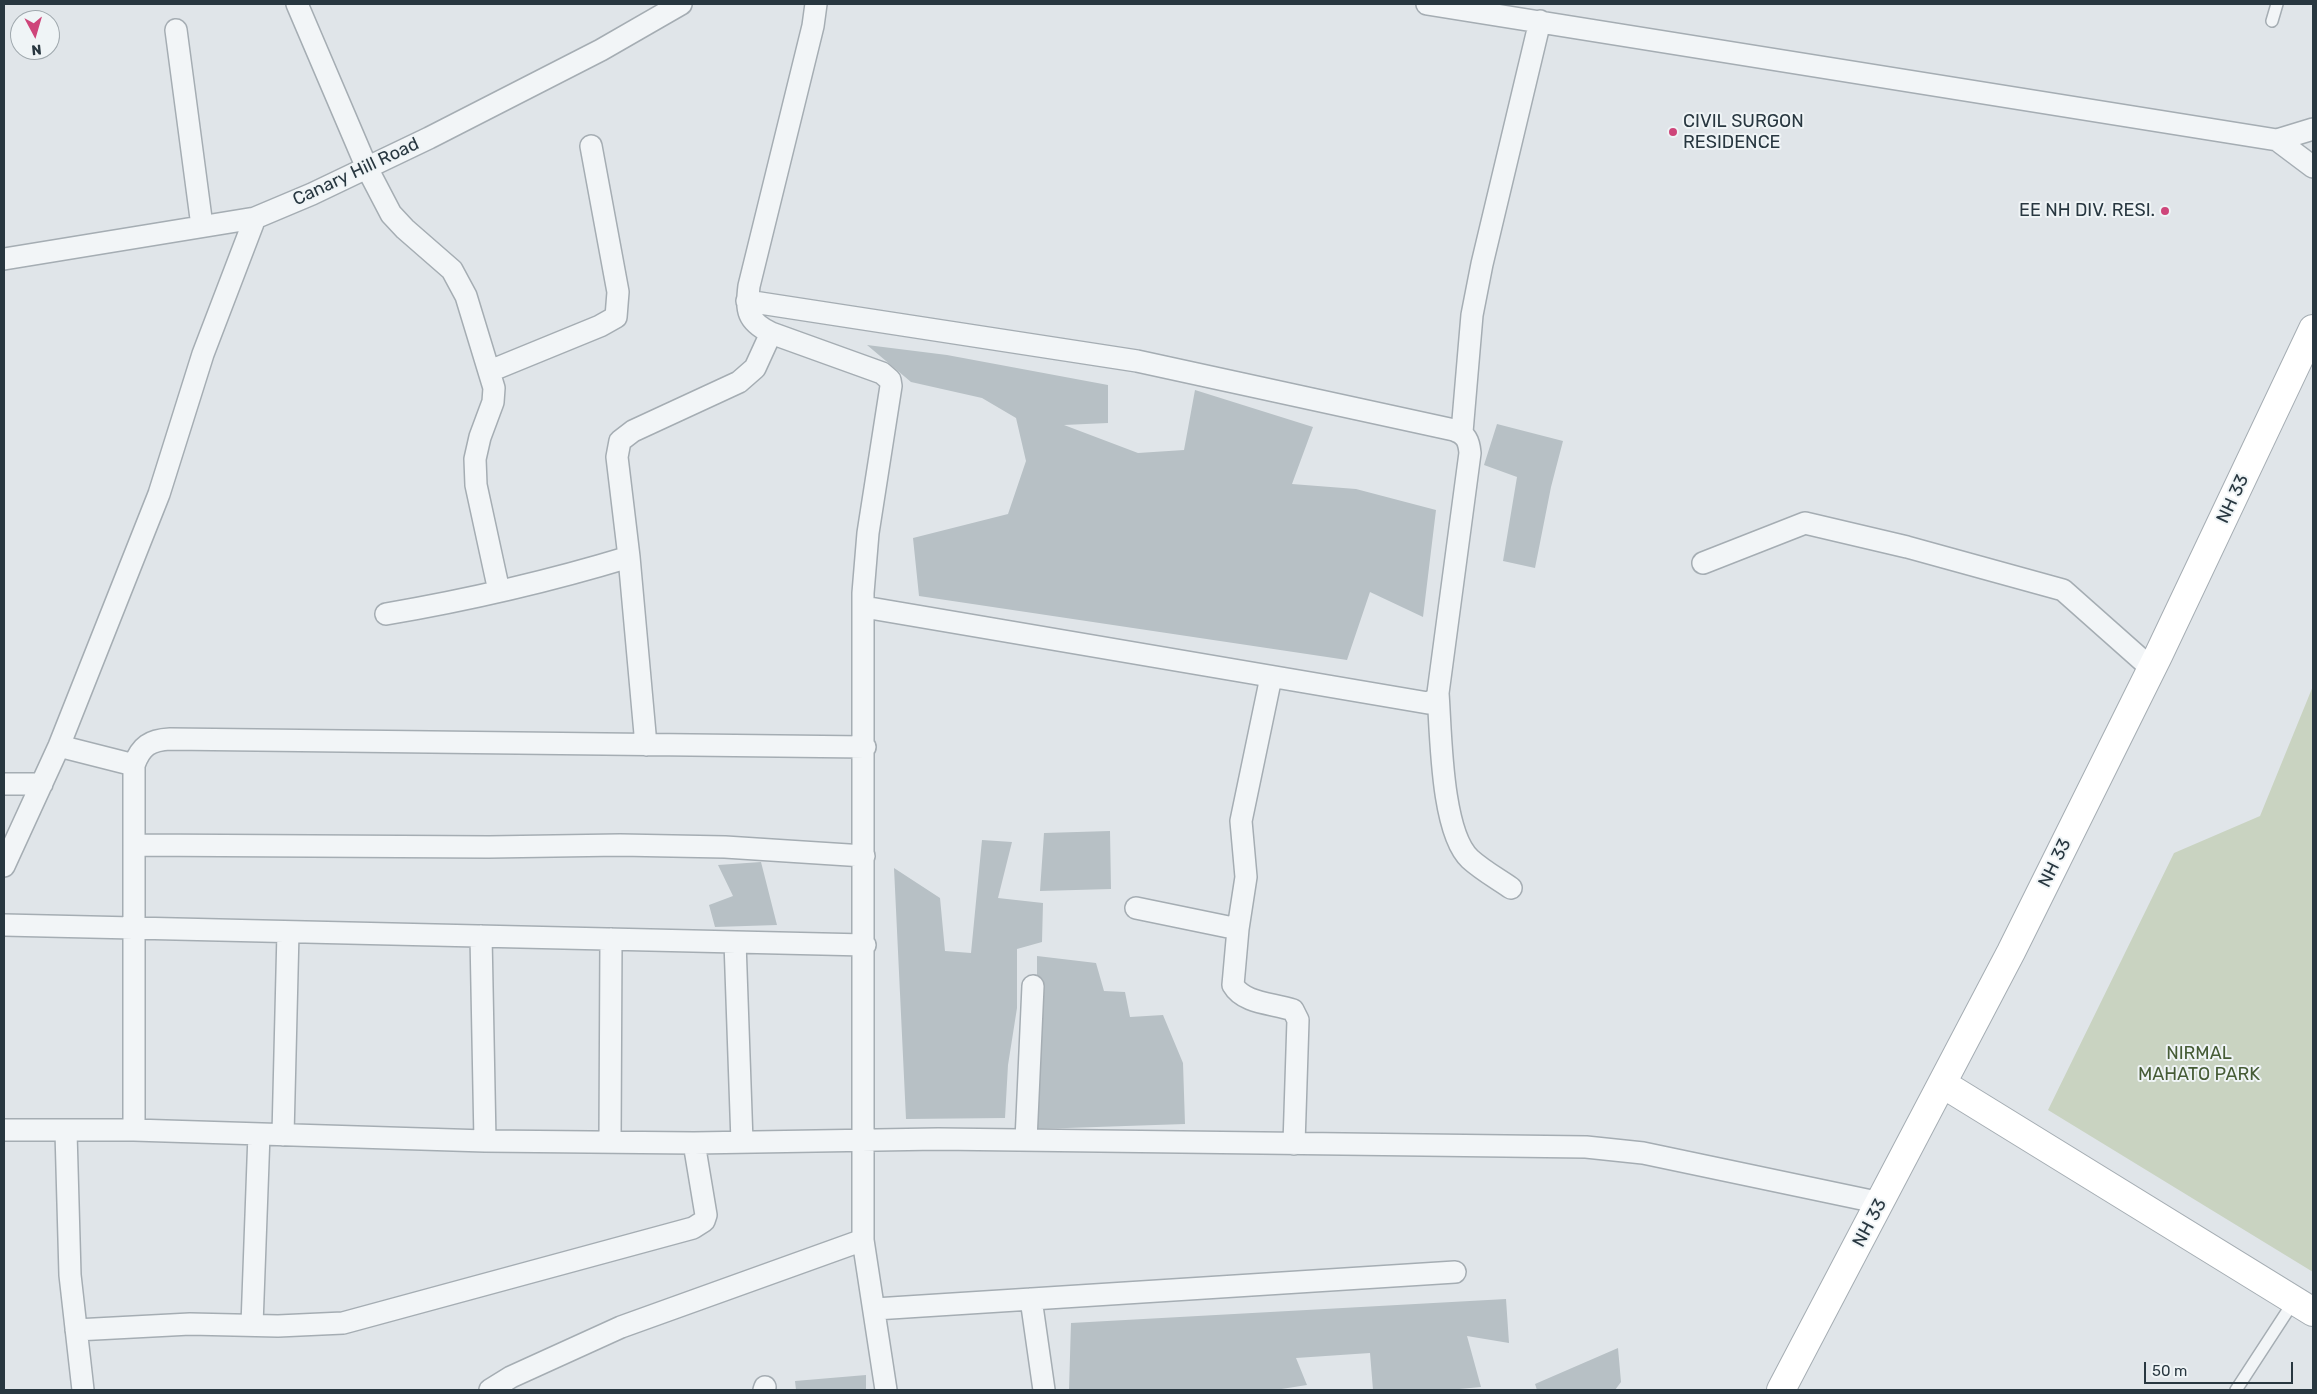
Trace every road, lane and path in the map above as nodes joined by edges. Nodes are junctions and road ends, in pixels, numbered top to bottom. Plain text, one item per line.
1 (298, 4) edge
2 (681, 4) edge
3 (816, 4) edge
4 (1428, 4) edge
5 (2277, 4) edge
6 (2272, 20) dead end
7 (1540, 21) junction
8 (176, 30) dead end
9 (2313, 130) edge
10 (2277, 140) junction
11 (591, 146) dead end
12 (2313, 167) edge
13 (367, 168) junction
14 (254, 218) junction
15 (202, 226) junction
16 (4, 259) edge
17 (747, 301) junction
18 (2313, 329) edge
19 (771, 333) junction
20 (490, 371) junction
21 (1462, 432) junction
22 (629, 557) junction
23 (1703, 563) dead end
24 (499, 591) junction
25 (864, 607) junction
26 (386, 614) dead end
27 (2152, 669) junction
28 (1271, 678) junction
29 (1438, 693) junction
30 (646, 745) junction
31 (59, 746) junction
32 (864, 747) junction
33 (134, 765) junction
34 (4, 784) edge
35 (42, 784) junction
36 (134, 845) junction
37 (864, 856) junction
38 (4, 866) edge
39 (1511, 888) dead end
40 (1136, 908) dead end
41 (4, 925) edge
42 (134, 928) junction
43 (1238, 929) junction
44 (288, 932) junction
45 (481, 936) junction
46 (611, 939) junction
47 (735, 942) junction
48 (865, 945) junction
49 (1033, 986) dead end
50 (1943, 1084) junction
51 (4, 1130) edge
52 (134, 1130) junction
53 (66, 1132) junction
54 (259, 1134) junction
55 (283, 1135) junction
56 (862, 1139) junction
57 (1026, 1140) junction
58 (484, 1141) junction
59 (610, 1142) junction
60 (742, 1142) junction
61 (694, 1143) junction
62 (1294, 1144) junction
63 (1881, 1203) junction
64 (863, 1240) junction
65 (1455, 1272) dead end
66 (1031, 1299) junction
67 (2304, 1307) edge
68 (875, 1309) junction
69 (252, 1325) junction
70 (76, 1330) junction
71 (83, 1390) edge
72 (490, 1390) edge
73 (886, 1390) edge
74 (1044, 1390) edge
75 (1781, 1390) edge
76 (2236, 1390) edge

1 - 13 street
2 - 13 street, Canary Hill Road
3 - 17 street
4 - 7 street
5 - 6 lane
7 - 10 street
7 - 21 street
8 - 15 street
9 - 10 street
10 - 12 street
11 - 20 street
13 - 14 street, Canary Hill Road
13 - 20 street
14 - 15 street, Canary Hill Road
14 - 31 street
15 - 16 street, Canary Hill Road
17 - 19 street
17 - 21 street
18 - 27 main road, NH 33
19 - 22 street
19 - 25 street
20 - 24 street
21 - 29 street
22 - 24 street
22 - 30 street
23 - 27 street
24 - 26 street
25 - 28 street
25 - 32 street
27 - 50 main road, NH 33
28 - 29 street
28 - 43 street
29 - 39 street
30 - 32 street
30 - 33 street
31 - 33 street
31 - 35 street
32 - 37 street
33 - 36 street
34 - 35 street
35 - 38 street
36 - 37 street
36 - 42 street
37 - 48 street
40 - 43 street
41 - 42 street
42 - 44 street
42 - 52 street
43 - 62 street
44 - 45 street
44 - 55 street
45 - 46 street
45 - 58 street
46 - 47 street
46 - 59 street
47 - 48 street
47 - 60 street
48 - 56 street
49 - 57 street
50 - 63 main road, NH 33
50 - 67 main road
51 - 53 street
52 - 53 street
52 - 54 street
53 - 70 street
54 - 55 street
54 - 69 street
55 - 58 street
56 - 57 street
56 - 60 street
56 - 64 street
57 - 62 street
58 - 59 street
59 - 61 street
60 - 61 street
61 - 69 street
62 - 63 street
63 - 75 main road, NH 33
64 - 68 street
64 - 72 street
65 - 66 street
66 - 68 street
66 - 74 street
67 - 76 lane
68 - 73 street
69 - 70 street
70 - 71 street

